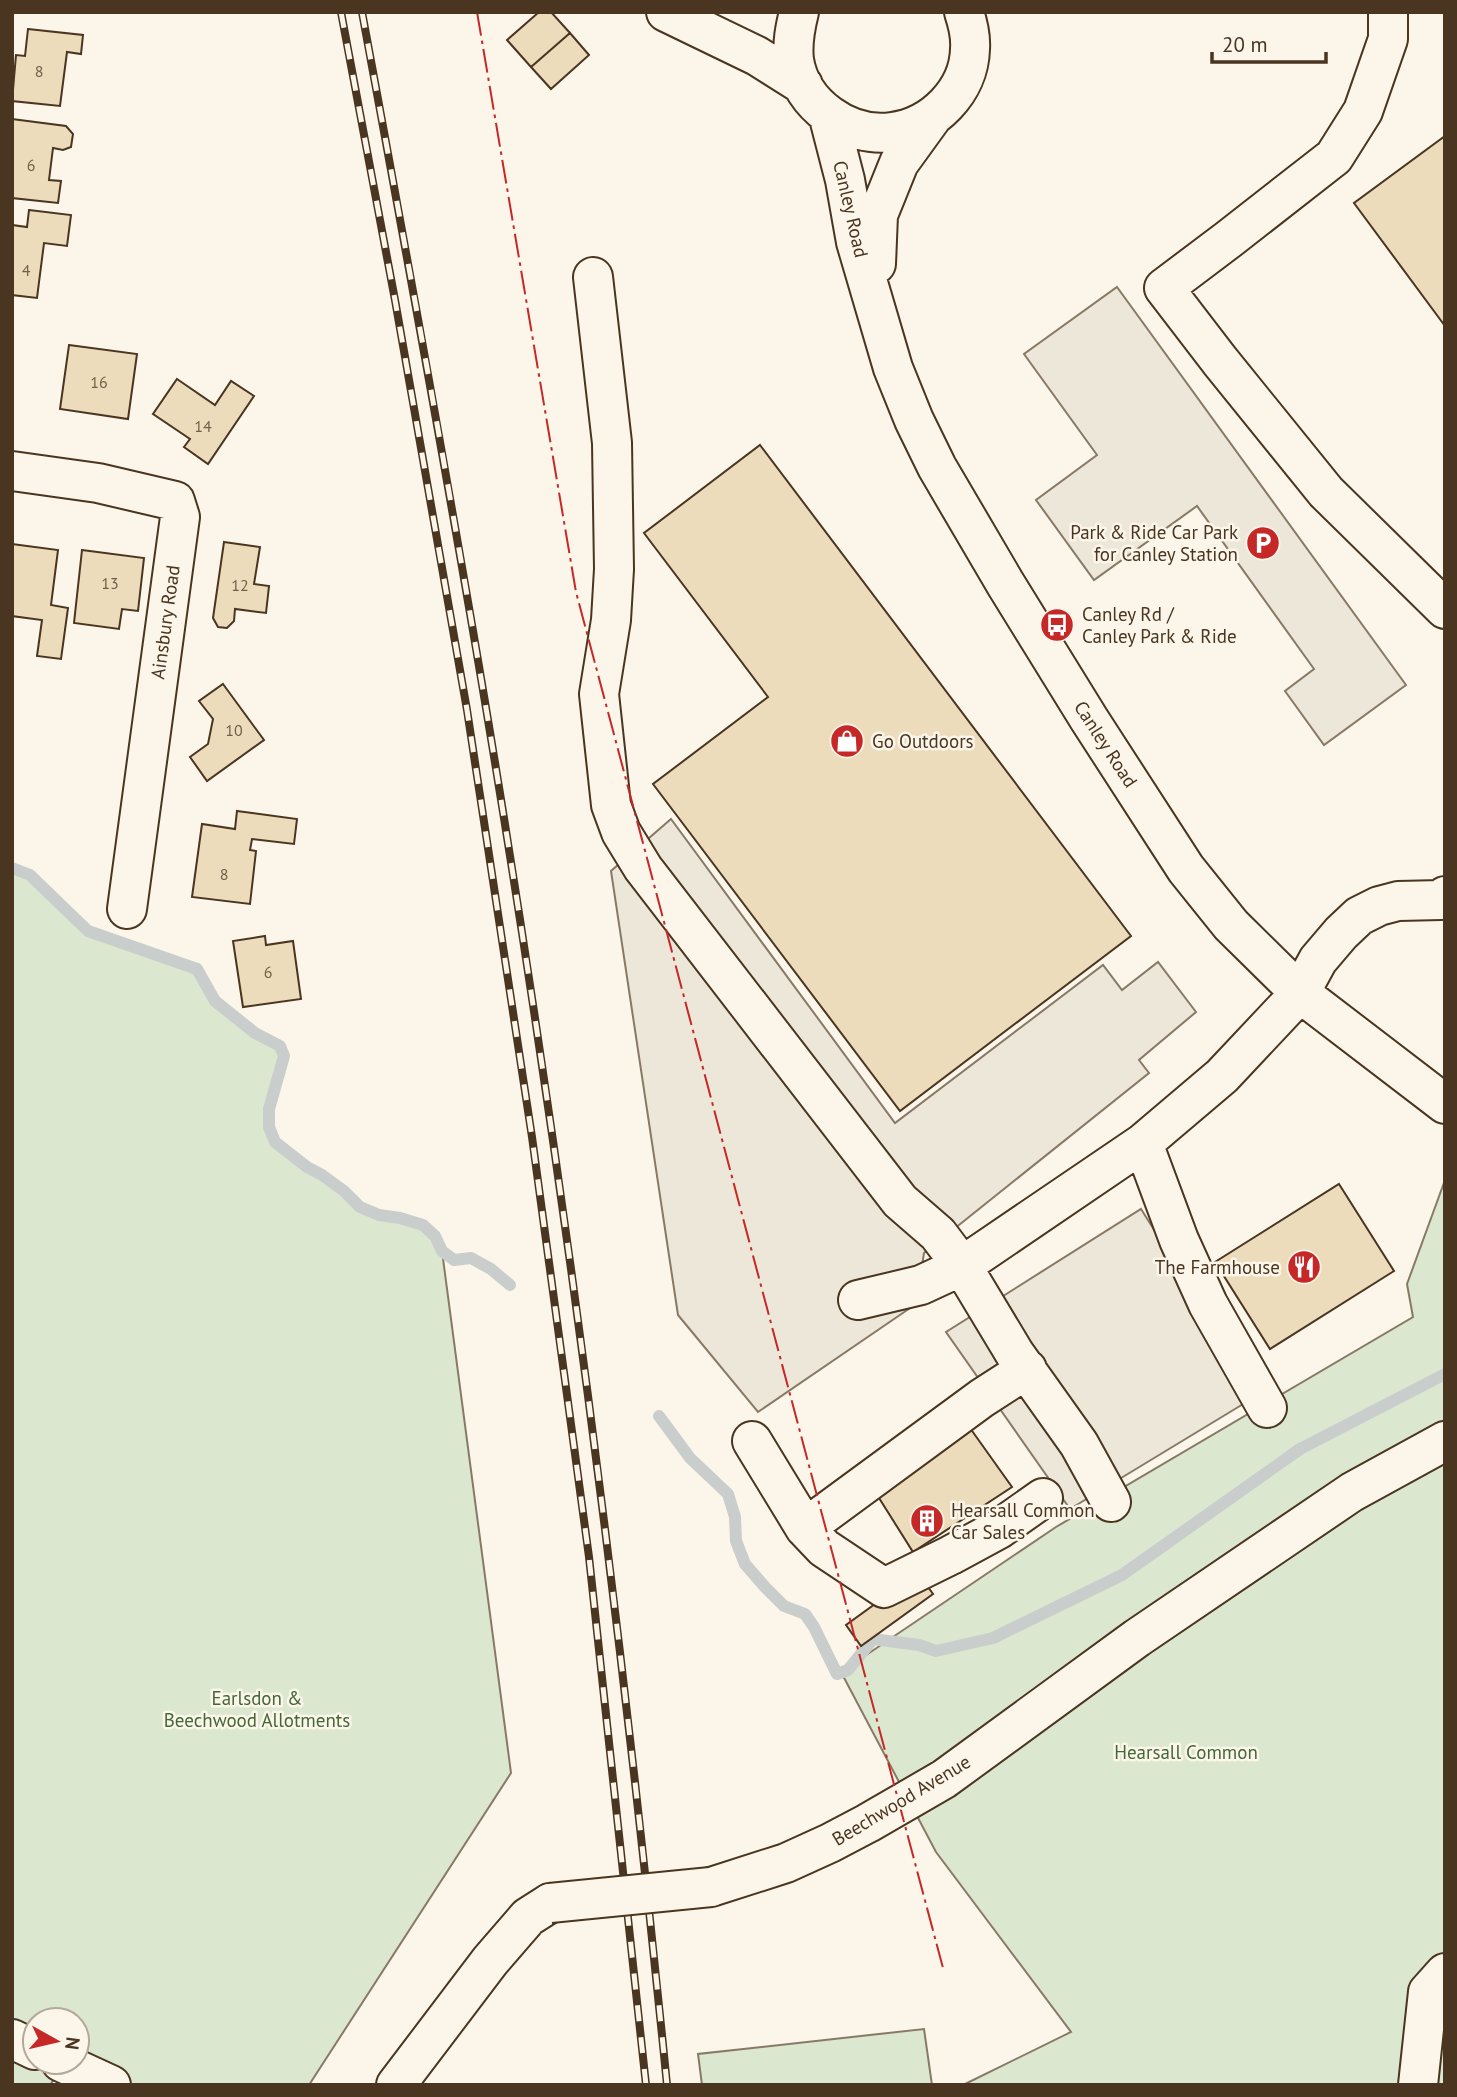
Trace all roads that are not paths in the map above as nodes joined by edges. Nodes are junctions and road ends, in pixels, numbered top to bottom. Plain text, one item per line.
1 (666, 12) edge
2 (799, 12) edge
3 (964, 12) edge
4 (995, 12) edge
5 (1388, 12) edge
6 (966, 70) junction
7 (803, 85) junction
8 (828, 114) junction
9 (933, 116) junction
10 (593, 276) dead end
11 (875, 303) junction
12 (12, 471) edge
13 (1445, 610) edge
14 (1445, 897) edge
15 (127, 909) dead end
16 (1300, 993) junction
17 (1445, 1104) edge
18 (1143, 1143) junction
19 (961, 1266) junction
20 (858, 1300) dead end
21 (1027, 1370) junction
22 (1267, 1408) dead end
23 (752, 1441) dead end
24 (1445, 1441) edge
25 (1043, 1498) dead end
26 (1111, 1502) dead end
27 (805, 1528) junction
28 (1445, 1973) edge
29 (91, 2076) edge
30 (111, 2085) edge
31 (396, 2085) edge
32 (1418, 2085) edge

1 - 7 street
2 - 7 street
3 - 6 street
4 - 6 street, Canley Road
5 - 13 street
6 - 9 street, Canley Road
7 - 8 street
8 - 9 street
8 - 11 street, Canley Road
9 - 11 street, Canley Road
10 - 19 street
11 - 16 street, Canley Road
12 - 15 street, Ainsbury Road
14 - 16 street
16 - 17 street, Canley Road
16 - 18 street
18 - 19 street
18 - 22 street
19 - 20 street
19 - 21 street
21 - 26 street
21 - 27 street
23 - 27 street
24 - 31 street, Beechwood Avenue, bridge
25 - 27 street
28 - 32 street
29 - 30 street

